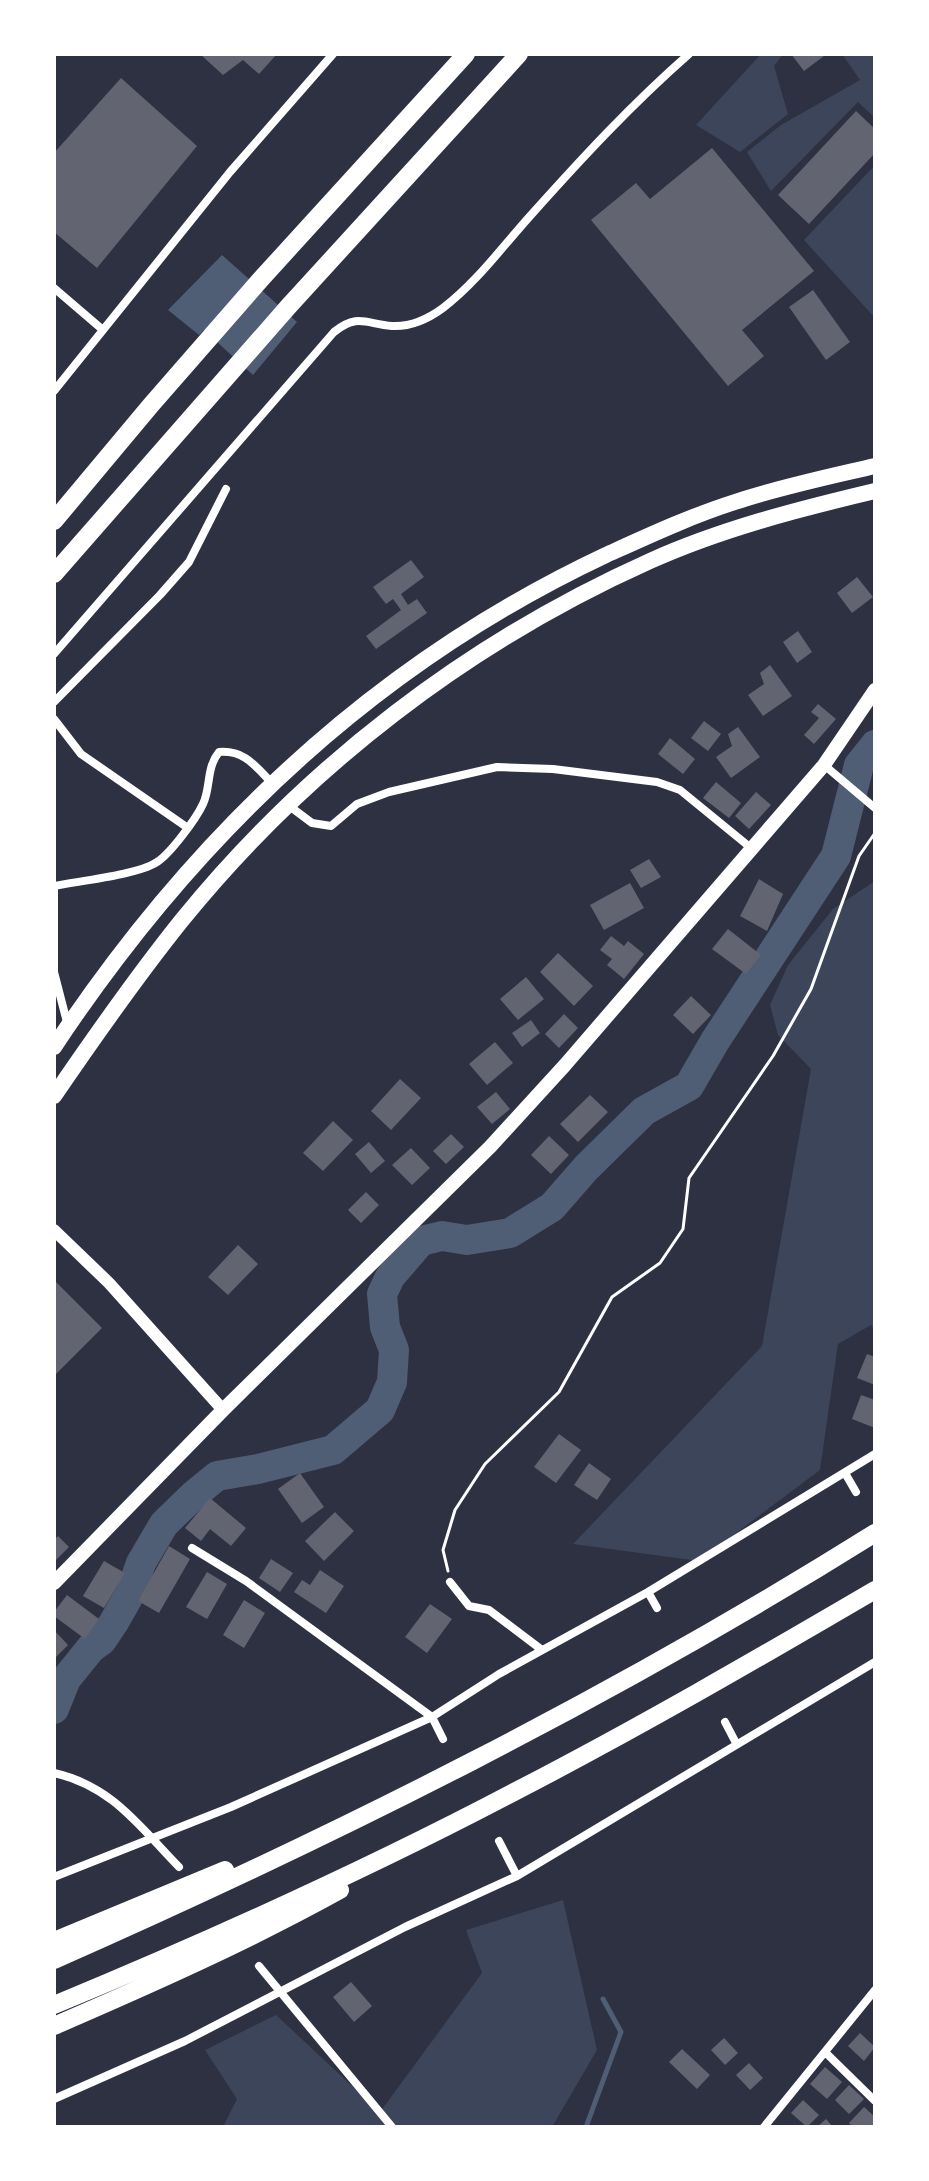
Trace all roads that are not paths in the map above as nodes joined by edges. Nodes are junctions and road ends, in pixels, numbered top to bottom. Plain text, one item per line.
1 (333, 54) edge
2 (466, 54) edge
3 (519, 54) edge
4 (689, 54) edge
5 (54, 288) edge
6 (103, 330) junction
7 (54, 391) edge
8 (151, 405) junction
9 (875, 466) edge
10 (226, 489) dead end
11 (875, 491) edge
12 (54, 512) edge
13 (54, 521) edge
14 (54, 574) edge
15 (54, 654) edge
16 (875, 690) edge
17 (54, 702) edge
18 (54, 719) edge
19 (824, 765) junction
20 (272, 783) junction
21 (288, 805) junction
22 (875, 808) edge
23 (188, 828) junction
24 (751, 848) junction
25 (68, 1026) junction
26 (54, 1047) edge
27 (54, 1096) edge
28 (54, 1230) edge
29 (223, 1410) junction
30 (875, 1454) edge
31 (845, 1473) junction
32 (856, 1492) dead end
33 (875, 1533) edge
34 (192, 1548) dead end
35 (450, 1582) road end
36 (54, 1583) edge
37 (875, 1590) edge
38 (648, 1592) junction
39 (657, 1608) dead end
40 (542, 1650) junction
41 (875, 1662) edge
42 (432, 1717) junction
43 (725, 1722) dead end
44 (443, 1739) dead end
45 (736, 1743) junction
46 (490, 1753) junction
47 (58, 1774) edge
48 (514, 1792) junction
49 (151, 1838) junction
50 (499, 1841) dead end
51 (179, 1867) dead end
52 (517, 1876) junction
53 (54, 1877) edge
54 (54, 1941) edge
55 (54, 1960) edge
56 (259, 1966) dead end
57 (875, 1990) edge
58 (282, 1992) junction
59 (54, 2005) edge
60 (54, 2026) edge
61 (825, 2052) junction
62 (54, 2099) edge
63 (875, 2101) edge
64 (769, 2125) edge
65 (392, 2127) edge

1 - 6 street
2 - 8 highway
3 - 14 highway
4 - 15 street
5 - 6 street
6 - 7 street
8 - 12 highway
8 - 13 highway
9 - 20 highway
10 - 17 street
11 - 21 highway
16 - 19 main road
18 - 23 street
19 - 22 street
19 - 24 main road
20 - 23 street
20 - 25 highway
21 - 24 street
21 - 27 highway
23 - 25 street
24 - 29 main road
25 - 26 highway
28 - 29 street
29 - 36 main road
30 - 31 street
31 - 32 street
31 - 38 street
33 - 46 highway
34 - 42 street
35 - 40 street
37 - 48 highway
38 - 39 street
38 - 40 street
40 - 42 street
41 - 45 street
42 - 44 street
42 - 49 street
43 - 45 street
45 - 52 street
46 - 54 highway
46 - 55 highway
47 - 49 street
48 - 59 highway
48 - 60 highway
49 - 51 street
49 - 53 street
50 - 52 street
52 - 58 street
56 - 58 street
57 - 61 street
58 - 62 street
58 - 65 street
61 - 63 street
61 - 64 street

